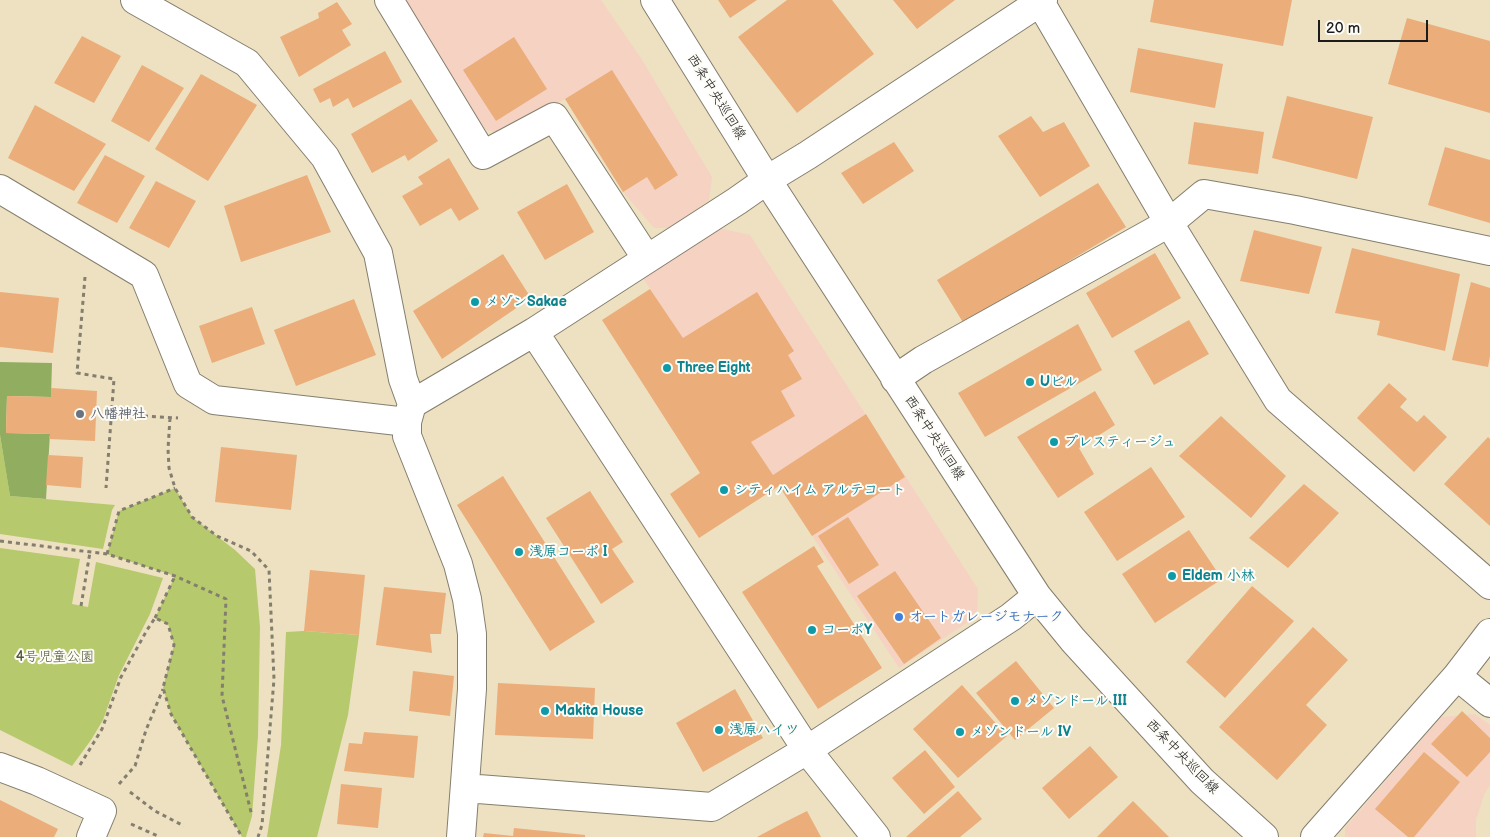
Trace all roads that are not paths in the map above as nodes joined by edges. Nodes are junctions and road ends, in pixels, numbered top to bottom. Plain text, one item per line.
1 (135, 0) edge
2 (389, 0) edge
3 (655, 0) edge
4 (1041, 1) edge
5 (767, 180) junction
6 (0, 189) edge
7 (1170, 223) junction
8 (1490, 251) edge
9 (647, 259) junction
10 (534, 332) junction
11 (895, 379) junction
12 (410, 413) junction
13 (1490, 585) edge
14 (1037, 596) junction
15 (1488, 640) edge
16 (1458, 676) junction
17 (1490, 702) edge
18 (807, 750) junction
19 (0, 767) edge
20 (465, 788) junction
21 (91, 837) edge
22 (461, 837) edge
23 (876, 837) edge
24 (1264, 837) edge
25 (1314, 837) edge

1 - 12 street
2 - 9 street
3 - 5 street, 西条中央巡回線
4 - 5 street
4 - 7 street
5 - 9 street
5 - 11 street, 西条中央巡回線
6 - 12 street
7 - 8 street
7 - 11 street
7 - 13 street
9 - 10 street
10 - 12 street
10 - 18 street
11 - 14 street, 西条中央巡回線
12 - 20 street
14 - 18 street
14 - 24 street, 西条中央巡回線
15 - 16 street
16 - 17 street
16 - 25 street
18 - 20 street
18 - 23 street
19 - 21 street
20 - 22 street

